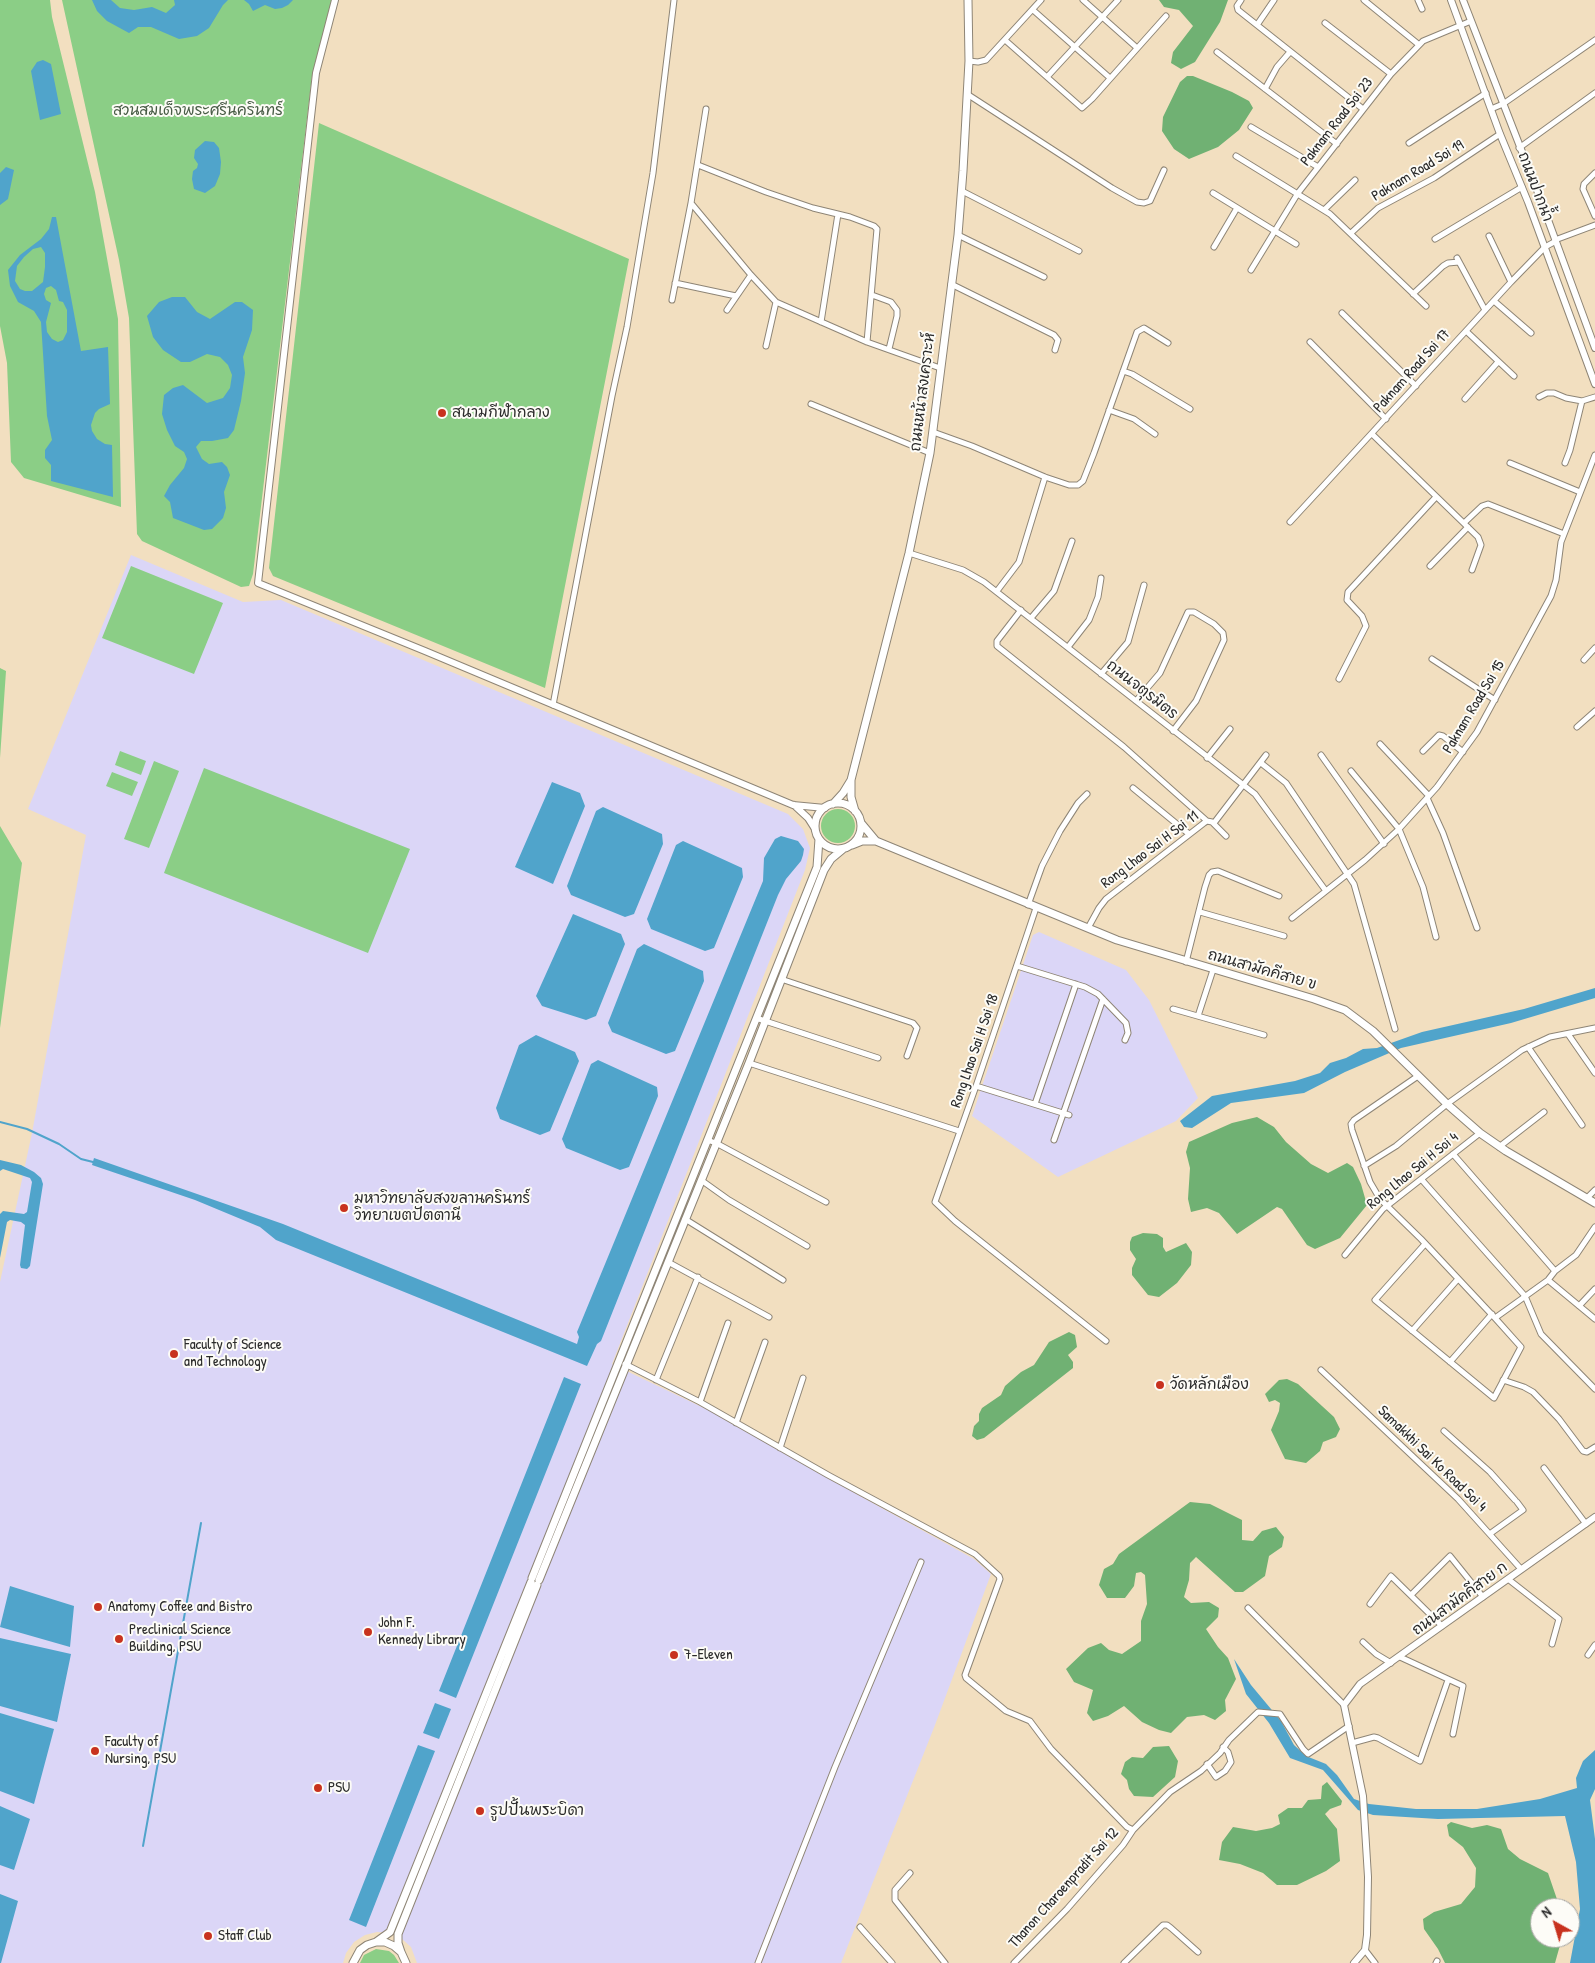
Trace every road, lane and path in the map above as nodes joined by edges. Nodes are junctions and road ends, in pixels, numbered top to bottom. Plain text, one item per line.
1 (335, 0) edge
2 (674, 0) edge
3 (968, 0) edge
4 (1041, 0) edge
5 (1083, 0) edge
6 (1118, 0) edge
7 (1241, 0) edge
8 (1274, 0) edge
9 (1364, 0) edge
10 (1418, 0) edge
11 (1451, 0) edge
12 (1463, 0) edge
13 (1422, 9) dead end
14 (1033, 10) junction
15 (1102, 16) junction
16 (1166, 16) dead end
17 (1471, 21) junction
18 (1325, 23) dead end
19 (1257, 25) junction
20 (1460, 25) junction
21 (1005, 40) junction
22 (1595, 40) edge
23 (1418, 44) junction
24 (1075, 47) junction
25 (1136, 47) junction
26 (1217, 52) dead end
27 (1290, 52) junction
28 (969, 61) junction
29 (1391, 74) junction
30 (1047, 77) junction
31 (1110, 78) junction
32 (1264, 89) junction
33 (1595, 93) edge
34 (967, 94) junction
35 (1486, 94) junction
36 (1503, 104) junction
37 (706, 109) dead end
38 (1363, 109) junction
39 (1491, 109) junction
40 (1251, 127) dead end
41 (1500, 134) junction
42 (1409, 143) dead end
43 (1337, 144) junction
44 (1519, 148) junction
45 (1236, 156) dead end
46 (698, 165) junction
47 (1318, 167) junction
48 (1164, 170) dead end
49 (1595, 173) edge
50 (1355, 180) dead end
51 (1522, 186) junction
52 (962, 191) junction
53 (1213, 193) dead end
54 (1298, 193) junction
55 (691, 203) junction
56 (1237, 208) junction
57 (1324, 210) junction
58 (838, 214) junction
59 (1595, 216) edge
60 (1595, 225) edge
61 (1274, 231) junction
62 (1351, 233) junction
63 (958, 236) junction
64 (1489, 236) dead end
65 (1434, 239) dead end
66 (1555, 240) junction
67 (1296, 244) dead end
68 (1214, 247) dead end
69 (1545, 247) junction
70 (1079, 251) dead end
71 (1251, 270) dead end
72 (751, 275) junction
73 (1044, 277) dead end
74 (1512, 282) junction
75 (675, 283) junction
76 (951, 284) junction
77 (1413, 294) junction
78 (872, 295) junction
79 (736, 296) junction
80 (672, 300) dead end
81 (1494, 301) junction
82 (776, 302) junction
83 (1426, 306) dead end
84 (727, 310) dead end
85 (1485, 310) junction
86 (1342, 313) dead end
87 (821, 322) junction
88 (1466, 331) junction
89 (1531, 333) dead end
90 (868, 342) junction
91 (1310, 342) dead end
92 (1168, 343) dead end
93 (766, 346) dead end
94 (1595, 348) edge
95 (889, 349) junction
96 (1055, 350) dead end
97 (1498, 362) junction
98 (940, 368) junction
99 (1123, 371) junction
100 (1514, 376) dead end
101 (1595, 384) edge
102 (1416, 386) junction
103 (1539, 397) dead end
104 (1595, 397) edge
105 (1465, 399) dead end
106 (1582, 401) junction
107 (811, 404) dead end
108 (1190, 409) dead end
109 (1110, 410) junction
110 (1386, 418) junction
111 (933, 432) junction
112 (1155, 434) dead end
113 (1372, 434) junction
114 (930, 453) junction
115 (1595, 455) edge
116 (1565, 463) dead end
117 (1510, 464) dead end
118 (1045, 477) junction
119 (1580, 492) junction
120 (1436, 497) junction
121 (1290, 522) dead end
122 (1466, 525) junction
123 (1564, 534) junction
124 (1072, 541) dead end
125 (909, 553) junction
126 (1430, 566) dead end
127 (1472, 570) dead end
128 (1101, 578) dead end
129 (1144, 585) dead end
130 (997, 591) junction
131 (1021, 610) junction
132 (1031, 618) junction
133 (1068, 647) junction
134 (1595, 648) edge
135 (1432, 659) dead end
136 (1584, 660) dead end
137 (1102, 674) junction
138 (1339, 679) dead end
139 (1495, 700) junction
140 (1136, 701) junction
141 (553, 705) junction
142 (1595, 710) edge
143 (1577, 727) dead end
144 (1230, 729) dead end
145 (1173, 730) junction
146 (1380, 744) dead end
147 (1423, 751) dead end
148 (1463, 752) junction
149 (1266, 755) dead end
150 (1321, 755) dead end
151 (1207, 758) junction
152 (1261, 763) junction
153 (1351, 771) dead end
154 (851, 780) junction
155 (1242, 786) junction
156 (1133, 788) dead end
157 (1087, 794) dead end
158 (1428, 797) junction
159 (792, 804) junction
160 (833, 804) junction
161 (825, 808) junction
162 (855, 811) junction
163 (1207, 821) junction
164 (860, 823) junction
165 (1214, 823) junction
166 (815, 829) junction
167 (1399, 829) junction
168 (1189, 834) junction
169 (1226, 836) dead end
170 (819, 839) junction
171 (876, 841) junction
172 (1384, 844) junction
173 (846, 847) junction
174 (1347, 874) junction
175 (1326, 891) junction
176 (1279, 896) dead end
177 (1032, 906) junction
178 (1200, 912) junction
179 (1292, 918) dead end
180 (1088, 928) junction
181 (1477, 928) dead end
182 (1284, 936) dead end
183 (1436, 937) dead end
184 (1186, 962) junction
185 (1017, 966) junction
186 (1213, 970) junction
187 (781, 979) junction
188 (1076, 984) junction
189 (1103, 999) junction
190 (1173, 1008) dead end
191 (1198, 1016) junction
192 (756, 1018) junction
193 (765, 1020) junction
194 (1595, 1028) edge
195 (1395, 1029) dead end
196 (1568, 1034) junction
197 (1264, 1035) dead end
198 (1125, 1040) dead end
199 (1528, 1047) junction
200 (907, 1056) dead end
201 (878, 1058) dead end
202 (749, 1063) junction
203 (1595, 1073) edge
204 (1418, 1076) junction
205 (976, 1086) junction
206 (1034, 1104) junction
207 (1447, 1104) junction
208 (1544, 1112) dead end
209 (1062, 1113) junction
210 (1069, 1115) dead end
211 (1582, 1125) dead end
212 (959, 1131) junction
213 (1480, 1133) junction
214 (707, 1140) junction
215 (1054, 1140) dead end
216 (716, 1143) junction
217 (1499, 1147) junction
218 (1453, 1154) junction
219 (1364, 1166) junction
220 (701, 1180) junction
221 (1422, 1180) junction
222 (1595, 1190) edge
223 (1587, 1198) junction
224 (826, 1202) dead end
225 (1595, 1203) edge
226 (1387, 1206) junction
227 (685, 1219) junction
228 (1595, 1227) edge
229 (1425, 1244) junction
230 (807, 1246) dead end
231 (1345, 1255) dead end
232 (668, 1262) junction
233 (1555, 1270) junction
234 (698, 1277) junction
235 (1458, 1279) junction
236 (783, 1280) dead end
237 (1548, 1280) junction
238 (1595, 1289) edge
239 (1524, 1296) junction
240 (1579, 1306) junction
241 (1493, 1316) junction
242 (769, 1317) dead end
243 (1595, 1319) edge
244 (728, 1323) dead end
245 (1412, 1331) junction
246 (765, 1342) dead end
247 (1106, 1342) dead end
248 (618, 1361) junction
249 (1450, 1362) junction
250 (626, 1364) junction
251 (1321, 1370) dead end
252 (803, 1378) dead end
253 (656, 1380) junction
254 (1503, 1380) junction
255 (1595, 1389) edge
256 (700, 1402) junction
257 (736, 1423) junction
258 (1444, 1431) dead end
259 (1595, 1446) edge
260 (780, 1448) junction
261 (1544, 1468) dead end
262 (1595, 1518) edge
263 (1586, 1524) junction
264 (1491, 1533) junction
265 (921, 1562) dead end
266 (1521, 1569) junction
267 (1508, 1579) junction
268 (535, 1581) junction
269 (1411, 1595) junction
270 (1483, 1597) junction
271 (1370, 1604) dead end
272 (1248, 1608) dead end
273 (1442, 1626) junction
274 (1363, 1642) dead end
275 (1552, 1644) dead end
276 (1595, 1645) edge
277 (1588, 1655) dead end
278 (1400, 1657) junction
279 (1391, 1663) junction
280 (1448, 1680) junction
281 (1344, 1705) junction
282 (1349, 1726) junction
283 (1453, 1734) dead end
284 (1352, 1742) junction
285 (1223, 1747) junction
286 (1207, 1764) junction
287 (1133, 1830) junction
288 (910, 1873) dead end
289 (860, 1926) dead end
290 (376, 1942) junction
291 (1365, 1950) junction
292 (401, 1952) junction
293 (1198, 1952) dead end
294 (353, 1963) edge
295 (406, 1963) edge
296 (758, 1963) edge
297 (892, 1963) edge
298 (945, 1963) edge
299 (1014, 1963) edge
300 (1124, 1963) edge
301 (1354, 1963) edge
302 (1375, 1963) edge

1 - 141 street
2 - 141 street
3 - 28 main road, ถนนหน้าสงเคราะห์
4 - 14 street
5 - 15 street
6 - 15 street
7 - 19 street
8 - 19 street
9 - 23 street
10 - 13 street
11 - 20 street, ถนนปากน้ำ
12 - 17 street, ถนนปากน้ำ
14 - 21 street
14 - 24 street
15 - 24 street
15 - 25 street
16 - 25 street
17 - 20 street, Paknam Road Soi 23
17 - 36 street, ถนนปากน้ำ
18 - 29 street
19 - 27 street
20 - 23 street, Paknam Road Soi 23
20 - 35 street, ถนนปากน้ำ
21 - 28 street
21 - 30 street
22 - 36 street
23 - 29 street, Paknam Road Soi 23
24 - 30 street
24 - 31 street
25 - 31 street
26 - 32 street
27 - 32 street
27 - 38 street
28 - 34 main road, ถนนหน้าสงเคราะห์
29 - 38 street, Paknam Road Soi 23
30 - 31 street
32 - 43 street
33 - 44 street
34 - 48 street
34 - 52 main road, ถนนหน้าสงเคราะห์
35 - 39 street, ถนนปากน้ำ
35 - 42 street
36 - 39 street
36 - 44 street, ถนนปากน้ำ
37 - 46 street
38 - 43 street, Paknam Road Soi 23
39 - 41 street, ถนนปากน้ำ
40 - 47 street
41 - 51 street, ถนนปากน้ำ
41 - 62 street, Paknam Road Soi 19
43 - 47 street, Paknam Road Soi 23
44 - 66 street, ถนนปากน้ำ
45 - 54 street
46 - 55 street
46 - 58 street
47 - 54 street, Paknam Road Soi 23
49 - 59 street
50 - 57 street
51 - 65 street
51 - 69 street, ถนนปากน้ำ
52 - 63 main road, ถนนหน้าสงเคราะห์
52 - 70 street
53 - 56 street
54 - 57 street
54 - 61 street, Paknam Road Soi 23
55 - 72 street
55 - 75 street
56 - 61 street
56 - 68 street
57 - 62 street
58 - 78 street
58 - 87 street
60 - 66 street, Paknam Road Soi 17
61 - 67 street
61 - 71 street, Paknam Road Soi 23
62 - 77 street
63 - 73 street
63 - 76 main road, ถนนหน้าสงเคราะห์
64 - 74 street
66 - 69 street, Paknam Road Soi 17
66 - 94 street, ถนนปากน้ำ
69 - 74 street, Paknam Road Soi 17
69 - 101 street, ถนนปากน้ำ
72 - 79 street
72 - 82 street
74 - 81 street, Paknam Road Soi 17
75 - 79 street
75 - 80 street
76 - 96 street
76 - 98 main road, ถนนหน้าสงเคราะห์
77 - 83 street
77 - 85 street
78 - 90 street
78 - 95 street
79 - 84 street
81 - 85 street, Paknam Road Soi 17
81 - 89 street
82 - 87 street
82 - 93 street
85 - 88 street, Paknam Road Soi 17
86 - 102 street
87 - 90 street
88 - 97 street
88 - 102 street, Paknam Road Soi 17
90 - 95 street
91 - 110 street
92 - 99 street
95 - 98 street
97 - 100 street
97 - 105 street
98 - 111 main road, ถนนหน้าสงเคราะห์
99 - 108 street
99 - 109 street
102 - 110 street, Paknam Road Soi 17
103 - 106 street
104 - 106 street
106 - 116 street
107 - 114 street
109 - 112 street
109 - 118 street
110 - 113 street, Paknam Road Soi 17
111 - 114 main road, ถนนหน้าสงเคราะห์
111 - 118 street
113 - 120 street
113 - 121 street, Paknam Road Soi 17
114 - 125 main road, ถนนหน้าสงเคราะห์
115 - 119 street, Paknam Road Soi 15
117 - 119 street
118 - 130 street
119 - 123 street, Paknam Road Soi 15
120 - 122 street
120 - 138 street
122 - 123 street
122 - 126 street
122 - 127 street
123 - 139 street, Paknam Road Soi 15
124 - 132 street
125 - 130 street, ถนนจตุรมิตร
125 - 154 main road, ถนนหน้าสงเคราะห์
128 - 133 street
129 - 137 street
130 - 131 street, ถนนจตุรมิตร
131 - 132 street, ถนนจตุรมิตร
131 - 163 street
132 - 133 street, ถนนจตุรมิตร
133 - 137 street, ถนนจตุรมิตร
134 - 136 street
135 - 139 street
137 - 140 street, ถนนจตุรมิตร
139 - 148 street, Paknam Road Soi 15
140 - 145 street, ถนนจตุรมิตร
140 - 145 street
141 - 159 street
142 - 143 street
144 - 151 street
145 - 151 street, ถนนจตุรมิตร
146 - 158 street
147 - 148 street
148 - 158 street, Paknam Road Soi 15
149 - 152 street, Rong Lhao Sai H Soi 11
150 - 172 street
151 - 155 street, ถนนจตุรมิตร
152 - 155 street, Rong Lhao Sai H Soi 11
152 - 174 street
153 - 167 street
154 - 160 main road, ถนนหน้าสงเคราะห์
154 - 162 main road, ถนนหน้าสงเคราะห์
155 - 165 street, Rong Lhao Sai H Soi 11
155 - 175 street, ถนนจตุรมิตร
156 - 168 street
157 - 177 street, Rong Lhao Sai H Soi 18
158 - 167 street, Paknam Road Soi 15
158 - 181 street
159 - 161 street
159 - 166 street
160 - 161 main road
160 - 162 main road
161 - 166 main road
162 - 164 main road
163 - 165 street, Rong Lhao Sai H Soi 11
163 - 168 street, Rong Lhao Sai H Soi 11
164 - 171 main road, ถนนสามัคคีสาย ข
164 - 173 main road
165 - 169 street, Rong Lhao Sai H Soi 11
166 - 170 main road
167 - 172 street, Paknam Road Soi 15
167 - 183 street
168 - 180 street, Rong Lhao Sai H Soi 11
170 - 173 main road
170 - 192 main road
171 - 173 main road
171 - 177 main road, ถนนสามัคคีสาย ข
172 - 174 street, Paknam Road Soi 15
173 - 187 main road
174 - 175 street, Paknam Road Soi 15
174 - 195 street
175 - 179 street, Paknam Road Soi 15
176 - 178 street
177 - 180 main road, ถนนสามัคคีสาย ข
177 - 185 street, Rong Lhao Sai H Soi 18
178 - 182 street
178 - 184 street
180 - 184 main road, ถนนสามัคคีสาย ข
184 - 186 main road, ถนนสามัคคีสาย ข
185 - 188 street
185 - 205 street, Rong Lhao Sai H Soi 18
186 - 191 street
186 - 204 main road, ถนนสามัคคีสาย ข
187 - 193 main road
187 - 200 street
188 - 189 street
188 - 206 street
189 - 198 street
189 - 209 street
190 - 191 street
191 - 197 street
192 - 193 street
192 - 214 main road
193 - 201 street
193 - 202 main road
194 - 196 street
196 - 199 street
196 - 203 street
199 - 207 street
199 - 211 street
202 - 212 street
202 - 216 main road
204 - 207 main road, ถนนสามัคคีสาย ข
204 - 219 street
205 - 206 street
205 - 212 street, Rong Lhao Sai H Soi 18
206 - 209 street
207 - 213 main road, ถนนสามัคคีสาย ข
207 - 219 street
208 - 217 street
209 - 210 street
209 - 215 street
212 - 247 street, Rong Lhao Sai H Soi 18
213 - 217 main road, ถนนสามัคคีสาย ข
213 - 218 street, Rong Lhao Sai H Soi 4
214 - 216 street
214 - 248 main road
216 - 220 main road
216 - 224 street
217 - 223 main road, ถนนสามัคคีสาย ข
218 - 221 street, Rong Lhao Sai H Soi 4
218 - 233 street
219 - 226 street
220 - 227 main road
220 - 230 street
221 - 226 street, Rong Lhao Sai H Soi 4
221 - 239 street
222 - 223 street
223 - 225 main road, ถนนสามัคคีสาย ข
226 - 229 street
226 - 231 street, Rong Lhao Sai H Soi 4
227 - 232 main road
227 - 236 street
228 - 233 street
229 - 235 street
229 - 245 street
232 - 234 street
232 - 250 main road
233 - 237 street
234 - 242 street
234 - 253 street
235 - 241 street
235 - 245 street
237 - 239 street
237 - 240 street
238 - 240 street
239 - 241 street
239 - 255 street
240 - 243 street
241 - 249 street
241 - 254 street
244 - 256 street
245 - 249 street
246 - 257 street
248 - 250 street
248 - 268 main road
249 - 254 street
250 - 253 street
250 - 268 main road
251 - 264 street, Samakkhi Sai Ko Road Soi 4
252 - 260 street
253 - 256 street
254 - 259 street
256 - 257 street
257 - 260 street
258 - 264 street
260 - 287 street
261 - 263 street
262 - 263 street, ถนนสามัคคีสาย ก
263 - 266 street, ถนนสามัคคีสาย ก
264 - 266 street, Samakkhi Sai Ko Road Soi 4
265 - 296 street
266 - 267 street, ถนนสามัคคีสาย ก
267 - 270 street, ถนนสามัคคีสาย ก
267 - 275 street
268 - 290 main road
268 - 292 main road
269 - 270 street
269 - 271 street
269 - 273 street
270 - 273 street, ถนนสามัคคีสาย ก
272 - 281 street
273 - 278 street, ถนนสามัคคีสาย ก
274 - 279 street
276 - 277 street
278 - 279 street, ถนนสามัคคีสาย ก
278 - 280 street
279 - 281 street, ถนนสามัคคีสาย ก
280 - 283 street
280 - 284 street
281 - 282 street
282 - 284 street
282 - 285 street, Thanon Charoenpradit Soi 12
284 - 291 street
285 - 286 street, Thanon Charoenpradit Soi 12
285 - 286 street
286 - 287 street, Thanon Charoenpradit Soi 12
287 - 299 street, Thanon Charoenpradit Soi 12
288 - 298 street
289 - 297 street
290 - 292 main road
290 - 294 main road
291 - 301 street
291 - 302 street
292 - 295 main road
293 - 300 street

